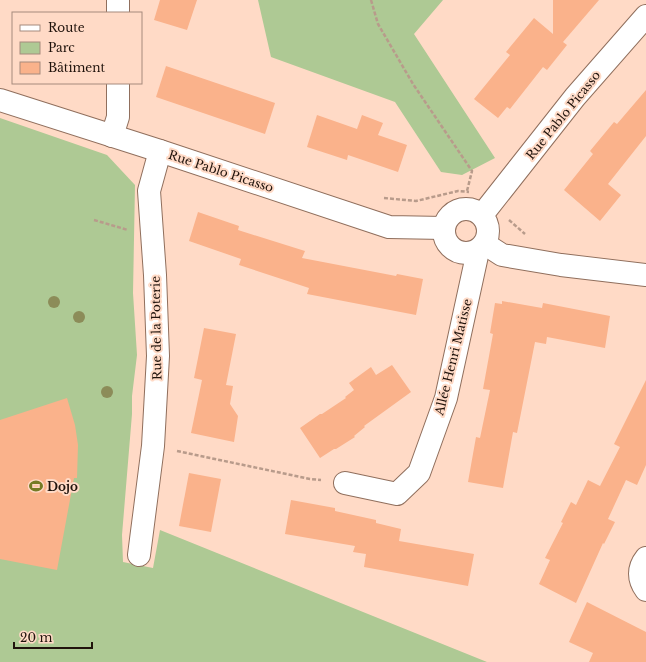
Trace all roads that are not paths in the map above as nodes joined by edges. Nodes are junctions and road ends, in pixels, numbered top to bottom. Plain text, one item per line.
1 (118, 0) edge
2 (118, 12) edge
3 (646, 16) edge
4 (118, 84) edge
5 (0, 100) edge
6 (112, 136) junction
7 (160, 151) junction
8 (486, 210) junction
9 (444, 228) junction
10 (481, 248) junction
11 (646, 275) edge
12 (345, 483) road end
13 (139, 555) dead end
14 (646, 558) edge
15 (646, 590) edge

1 - 2 street
3 - 8 street, Rue Pablo Picasso
4 - 6 street
5 - 6 street, Rue Pablo Picasso
6 - 7 street, Rue Pablo Picasso
7 - 9 street, Rue Pablo Picasso
7 - 13 street, Rue de la Poterie
8 - 9 street
8 - 10 street
9 - 10 street
10 - 11 street
10 - 12 street, Allée Henri Matisse
14 - 15 street

